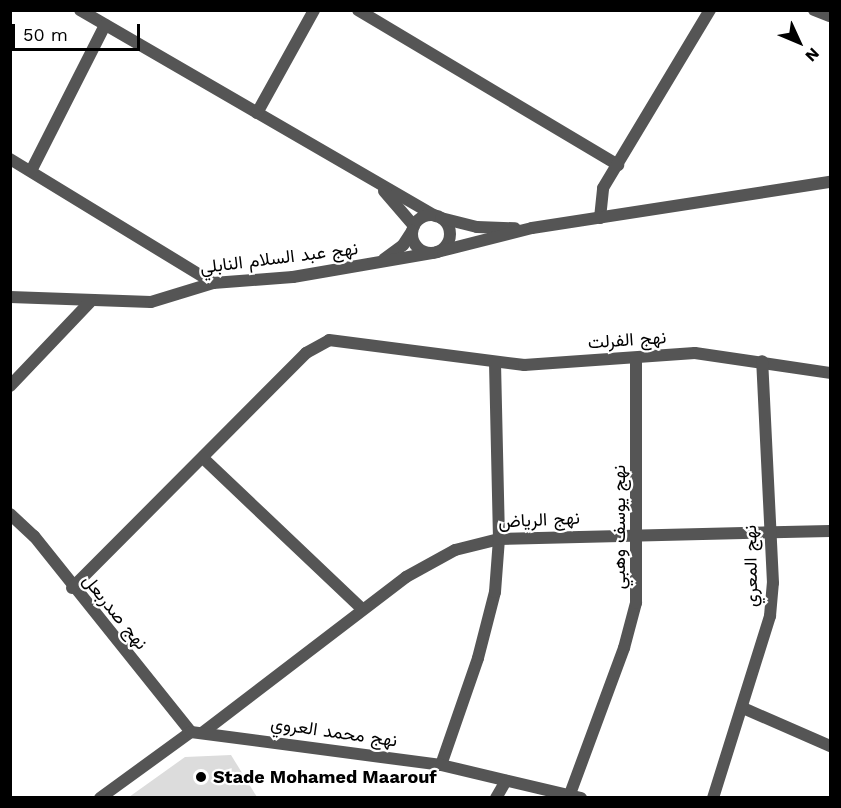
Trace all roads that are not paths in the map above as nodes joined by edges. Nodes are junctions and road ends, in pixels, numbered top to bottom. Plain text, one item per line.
1 (80, 10) edge
2 (314, 10) edge
3 (358, 10) edge
4 (710, 10) edge
5 (814, 10) edge
6 (831, 16) edge
7 (105, 25) junction
8 (257, 113) junction
9 (10, 159) edge
10 (618, 165) junction
11 (31, 171) junction
12 (375, 182) junction
13 (831, 182) edge
14 (438, 217) junction
15 (600, 218) junction
16 (532, 228) junction
17 (413, 229) junction
18 (434, 252) junction
19 (374, 264) junction
20 (213, 283) junction
21 (10, 297) edge
22 (90, 302) junction
23 (636, 357) junction
24 (762, 361) junction
25 (495, 363) junction
26 (831, 373) edge
27 (10, 386) edge
28 (203, 458) junction
29 (10, 514) edge
30 (831, 531) edge
31 (769, 532) junction
32 (639, 533) junction
33 (499, 539) junction
34 (72, 588) junction
35 (362, 609) junction
36 (743, 708) junction
37 (197, 732) junction
38 (831, 746) edge
39 (441, 765) junction
40 (506, 782) junction
41 (575, 796) edge
42 (100, 798) edge
43 (496, 798) edge
44 (712, 798) edge

1 - 7 street, نهج عبد السلام النابلي
2 - 8 street
3 - 10 street
4 - 10 street
5 - 6 street
7 - 8 street, نهج عبد السلام النابلي
7 - 11 street
8 - 12 street, نهج عبد السلام النابلي
9 - 11 street
10 - 15 street
11 - 20 street
12 - 14 street, نهج عبد السلام النابلي
12 - 17 street
13 - 15 street, نهج عبد السلام النابلي
14 - 16 street, نهج عبد السلام النابلي
14 - 17 street
14 - 18 street
15 - 16 street, نهج عبد السلام النابلي
16 - 18 street, نهج عبد السلام النابلي
17 - 18 street
17 - 19 street, نهج عبد السلام النابلي
18 - 19 street, نهج عبد السلام النابلي
19 - 20 street, نهج عبد السلام النابلي
20 - 22 street, نهج عبد السلام النابلي
21 - 22 street, نهج عبد السلام النابلي
22 - 27 street
23 - 24 street, نهج الفرلت
23 - 25 street, نهج الفرلت
23 - 32 street, نهج يوسف وهبي
24 - 26 street, نهج الفرلت
24 - 31 street, نهج المعري
25 - 28 street, نهج الفرلت
25 - 33 street
28 - 34 street, نهج الفرلت
28 - 35 street
29 - 34 street, نهج صدربعل
30 - 31 street, نهج الرياض
31 - 32 street, نهج الرياض
31 - 36 street, نهج المعري
32 - 33 street, نهج الرياض
32 - 41 street, نهج يوسف وهبي
33 - 35 street, نهج الرياض
33 - 39 street
34 - 37 street, نهج صدربعل
35 - 37 street, نهج الرياض
36 - 38 street
36 - 44 street, نهج المعري
37 - 39 street, نهج محمد العروي
37 - 42 street
39 - 40 street, نهج محمد العروي
40 - 41 street, نهج محمد العروي
40 - 43 street

